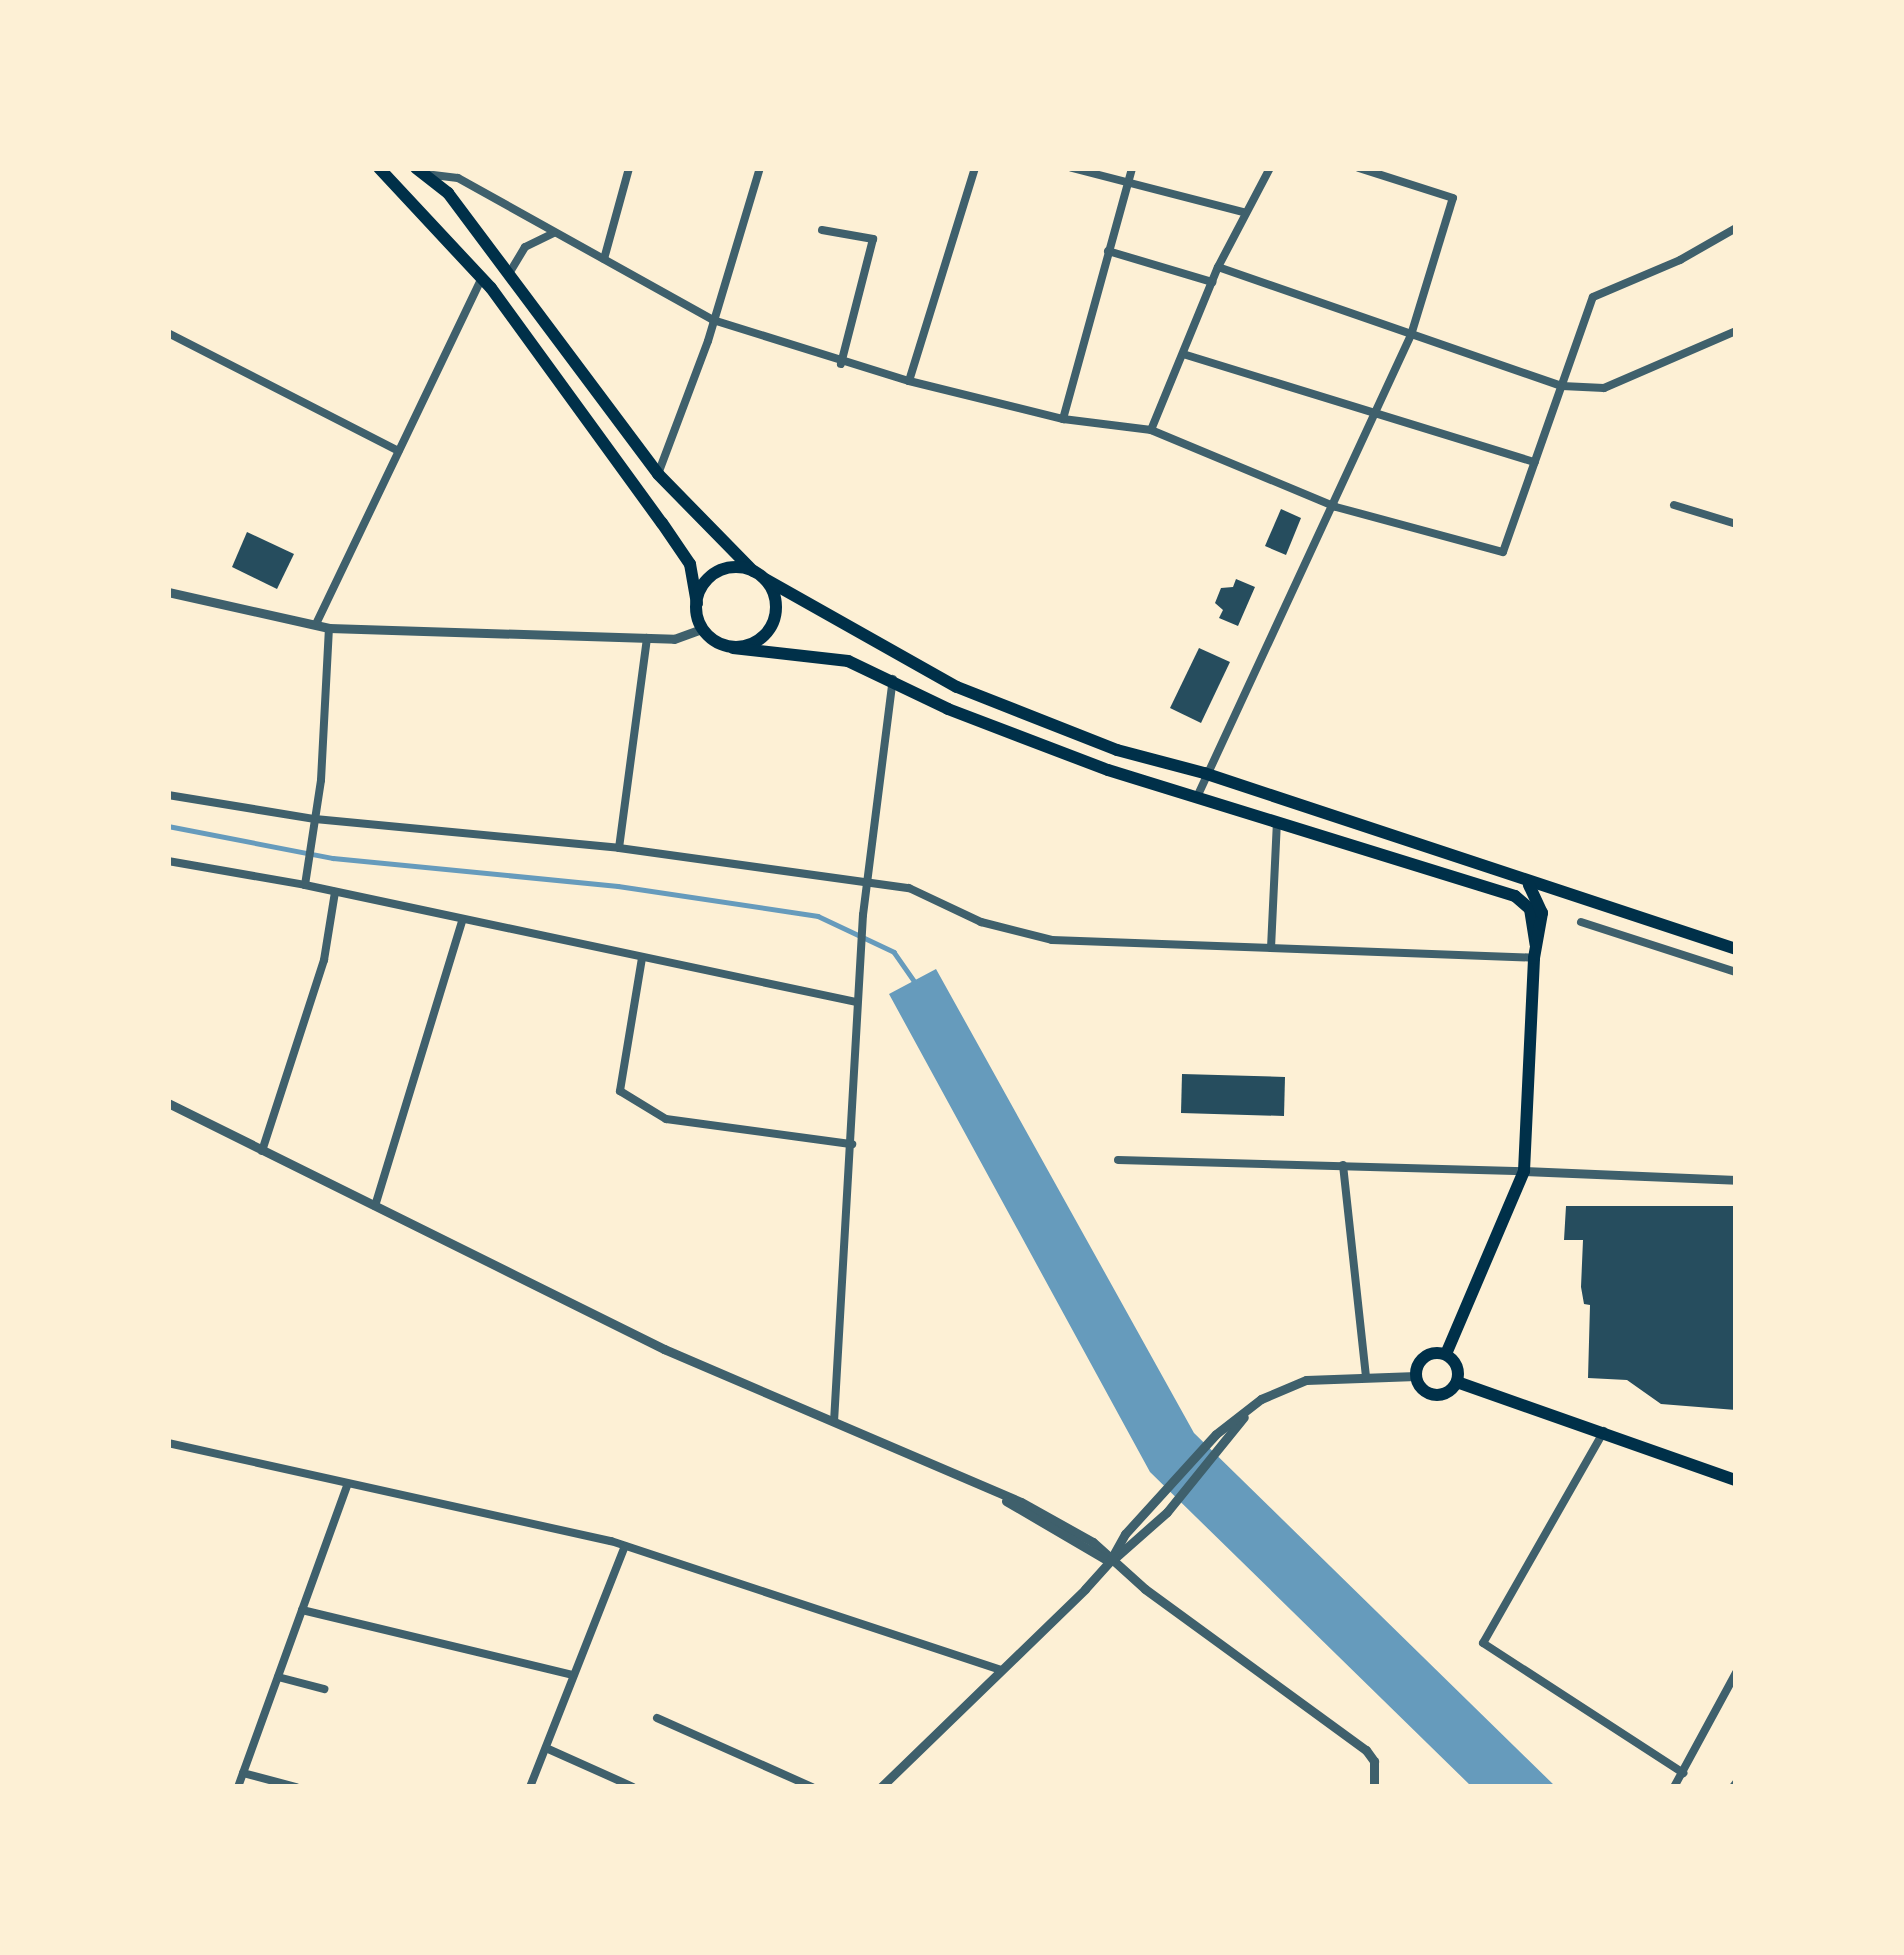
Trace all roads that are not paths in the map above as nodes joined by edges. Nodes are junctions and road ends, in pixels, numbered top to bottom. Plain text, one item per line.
1 (379, 168) edge
2 (629, 168) edge
3 (760, 168) edge
4 (975, 168) edge
5 (1072, 168) edge
6 (1132, 168) edge
7 (1270, 168) edge
8 (1359, 168) edge
9 (420, 171) edge
10 (1128, 178) junction
11 (1244, 212) junction
12 (1736, 229) edge
13 (822, 230) dead end
14 (556, 232) junction
15 (1108, 250) junction
16 (604, 260) junction
17 (1218, 267) junction
18 (510, 272) junction
19 (482, 278) junction
20 (1212, 282) junction
21 (713, 320) junction
22 (1736, 331) edge
23 (168, 333) edge
24 (1411, 335) junction
25 (1183, 354) junction
26 (841, 364) junction
27 (910, 381) junction
28 (1562, 386) junction
29 (1376, 415) junction
30 (1064, 418) junction
31 (1151, 430) junction
32 (399, 451) junction
33 (1535, 462) junction
34 (658, 474) junction
35 (1674, 505) dead end
36 (1336, 507) junction
37 (1736, 524) edge
38 (759, 575) junction
39 (168, 592) edge
40 (697, 603) junction
41 (316, 624) junction
42 (329, 628) junction
43 (702, 629) junction
44 (646, 638) junction
45 (733, 648) junction
46 (893, 679) junction
47 (1204, 773) junction
48 (168, 795) edge
49 (1197, 799) junction
50 (315, 819) junction
51 (1277, 822) junction
52 (619, 848) junction
53 (168, 861) edge
54 (867, 882) junction
55 (1529, 884) junction
56 (305, 885) junction
57 (335, 892) junction
58 (462, 920) junction
59 (1581, 922) dead end
60 (1271, 948) junction
61 (1736, 950) edge
62 (1535, 952) junction
63 (642, 958) junction
64 (1736, 972) edge
65 (856, 1002) junction
66 (168, 1102) edge
67 (852, 1144) junction
68 (262, 1152) junction
69 (1118, 1160) dead end
70 (1343, 1166) junction
71 (1524, 1171) junction
72 (1736, 1180) edge
73 (374, 1208) junction
74 (1446, 1354) junction
75 (1417, 1376) junction
76 (1366, 1377) junction
77 (1457, 1382) junction
78 (1248, 1412) junction
79 (834, 1424) junction
80 (1605, 1430) junction
81 (168, 1443) edge
82 (1736, 1480) edge
83 (347, 1486) junction
84 (625, 1546) junction
85 (1110, 1562) junction
86 (302, 1610) junction
87 (1002, 1670) junction
88 (1736, 1673) edge
89 (573, 1675) junction
90 (278, 1677) junction
91 (324, 1688) dead end
92 (1732, 1689) edge
93 (657, 1718) dead end
94 (546, 1748) junction
95 (243, 1773) junction
96 (1683, 1773) junction
97 (238, 1787) edge
98 (296, 1787) edge
99 (530, 1787) edge
100 (633, 1787) edge
101 (812, 1787) edge
102 (881, 1787) edge
103 (1374, 1787) edge
104 (1674, 1787) edge

1 - 19 main road
2 - 16 street
3 - 21 street
4 - 27 street
5 - 10 street
6 - 10 street
7 - 11 street
8 - 24 street
9 - 14 street
9 - 18 main road
10 - 11 street
10 - 15 street
11 - 17 street
12 - 28 street
13 - 26 street
14 - 16 street
14 - 18 street
15 - 20 street
15 - 30 street
16 - 21 street
17 - 20 street
17 - 24 street
18 - 34 main road
19 - 32 street
19 - 40 main road
20 - 25 street
21 - 26 street
21 - 34 street
22 - 28 street
23 - 32 street
24 - 28 street
24 - 29 street
25 - 29 street
25 - 31 street
26 - 27 street
27 - 30 street
28 - 33 street
29 - 33 street
29 - 36 street
30 - 31 street
31 - 36 street
32 - 41 street
33 - 36 street
34 - 38 main road
35 - 37 street
36 - 47 street
38 - 40 main road
38 - 45 main road
38 - 47 main road
39 - 41 street
40 - 43 main road
41 - 42 street
42 - 44 street
42 - 50 street
43 - 44 street
43 - 45 main road
44 - 52 street
45 - 46 main road
46 - 49 main road
46 - 54 street
47 - 49 street
47 - 55 main road
48 - 50 street
49 - 51 main road
50 - 52 street
50 - 56 street
51 - 60 street
51 - 62 main road
52 - 54 street
53 - 56 street
54 - 60 street
54 - 65 street
55 - 61 main road
55 - 62 main road
56 - 57 street
57 - 58 street
57 - 68 street
58 - 63 street
58 - 73 street
59 - 64 street
60 - 62 street
62 - 71 main road
63 - 65 street
63 - 67 street
65 - 67 street
66 - 68 street
67 - 79 street
68 - 73 street
69 - 70 street
70 - 71 street
70 - 76 street
71 - 72 street
71 - 74 main road
73 - 79 street
74 - 75 main road
74 - 77 main road
75 - 76 street
75 - 77 main road
76 - 78 street
77 - 80 main road
78 - 85 street
78 - 85 street
79 - 85 street
80 - 82 main road
80 - 96 street
81 - 83 street
83 - 84 street
83 - 86 street
84 - 87 street
84 - 89 street
85 - 87 street
85 - 103 street
86 - 89 street
86 - 90 street
87 - 102 street
88 - 92 street
89 - 94 street
90 - 91 street
90 - 95 street
92 - 96 street
93 - 101 street
94 - 99 street
94 - 100 street
95 - 97 street
95 - 98 street
96 - 104 street

